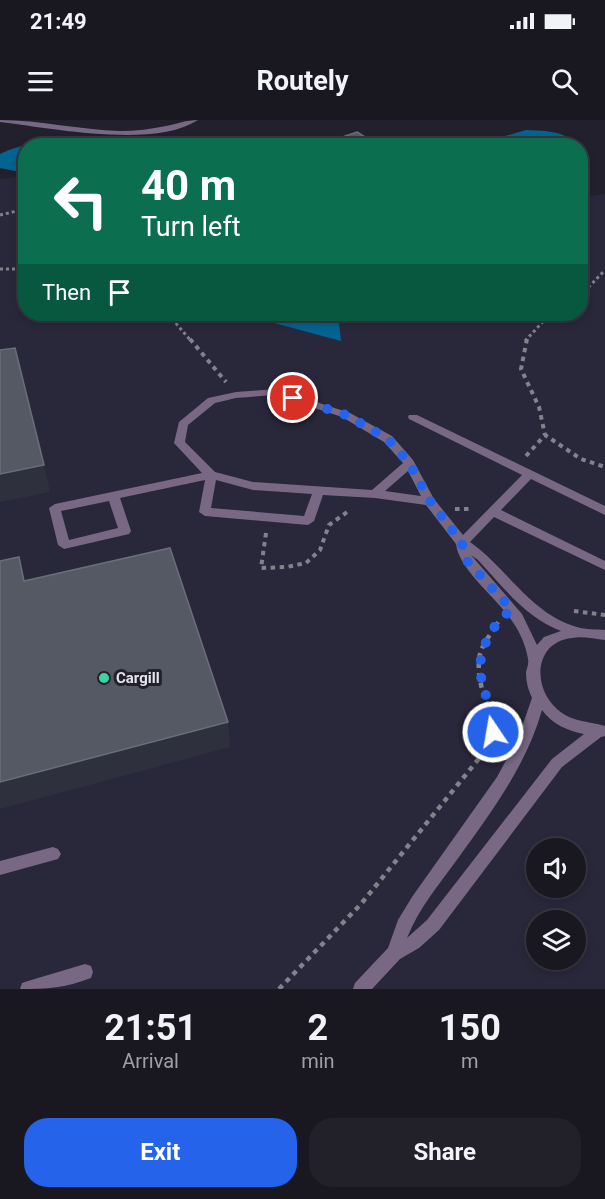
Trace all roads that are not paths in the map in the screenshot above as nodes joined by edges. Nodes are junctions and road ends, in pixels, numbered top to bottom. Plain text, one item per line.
1 (0, 120) edge
2 (23, 120) edge
3 (194, 120) edge
4 (35, 124) junction
5 (413, 417) dead end
6 (409, 463) junction
7 (530, 474) junction
8 (211, 475) junction
9 (318, 492) junction
10 (375, 494) junction
11 (113, 496) junction
12 (430, 501) junction
13 (492, 511) junction
14 (605, 511) edge
15 (462, 543) junction
16 (605, 566) edge
17 (576, 632) junction
18 (605, 635) edge
19 (534, 658) junction
20 (533, 686) junction
21 (601, 731) edge
22 (53, 854) dead end
23 (0, 868) edge
24 (394, 953) junction
25 (85, 972) dead end
26 (28, 989) edge
27 (361, 989) edge

1 - 4 lane
2 - 4 lane
3 - 4 lane
5 - 7 lane
6 - 8 lane
6 - 10 lane
6 - 12 lane
7 - 13 lane
7 - 14 lane
8 - 9 lane
8 - 9 lane
8 - 11 lane
9 - 10 lane
10 - 12 lane
11 - 11 lane
12 - 15 lane
13 - 15 lane
13 - 16 lane
15 - 17 lane
15 - 19 lane
17 - 18 lane
17 - 19 lane
19 - 20 lane
20 - 21 lane
20 - 24 lane
21 - 24 lane
22 - 23 lane
24 - 27 lane
25 - 26 lane

